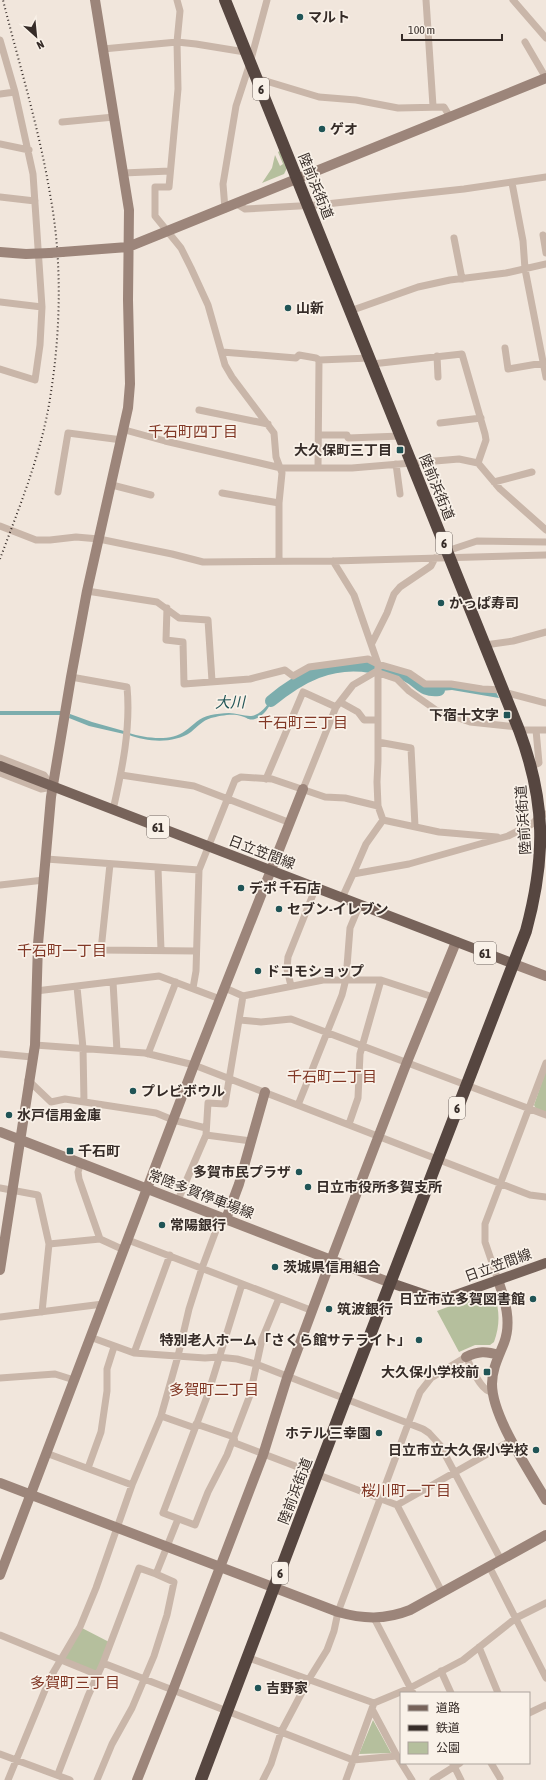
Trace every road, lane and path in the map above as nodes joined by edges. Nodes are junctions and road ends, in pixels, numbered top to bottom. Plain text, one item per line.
1 (95, 0) edge
2 (178, 0) edge
3 (225, 0) edge
4 (267, 0) edge
5 (426, 0) edge
6 (513, 0) edge
7 (546, 38) edge
8 (0, 40) edge
9 (177, 42) junction
10 (525, 42) dead end
11 (103, 49) junction
12 (2, 51) edge
13 (248, 57) junction
14 (256, 78) junction
15 (546, 78) edge
16 (15, 92) junction
17 (0, 94) edge
18 (433, 106) junction
19 (114, 117) junction
20 (450, 118) junction
21 (62, 122) dead end
22 (0, 144) edge
23 (29, 150) junction
24 (170, 172) junction
25 (123, 174) junction
26 (546, 177) edge
27 (296, 178) junction
28 (512, 183) junction
29 (0, 197) edge
30 (36, 201) junction
31 (237, 204) junction
32 (308, 206) junction
33 (225, 209) junction
34 (168, 232) junction
35 (543, 236) dead end
36 (454, 238) dead end
37 (128, 247) junction
38 (0, 252) edge
39 (546, 253) edge
40 (39, 254) junction
41 (546, 264) edge
42 (525, 269) junction
43 (462, 279) junction
44 (0, 302) edge
45 (42, 307) junction
46 (350, 311) junction
47 (505, 348) dead end
48 (222, 352) junction
49 (437, 356) junction
50 (319, 360) junction
51 (371, 361) junction
52 (543, 363) junction
53 (0, 369) edge
54 (438, 377) dead end
55 (546, 377) edge
56 (199, 410) dead end
57 (481, 418) junction
58 (440, 423) dead end
59 (268, 424) junction
60 (123, 435) junction
61 (319, 435) junction
62 (401, 436) junction
63 (411, 463) junction
64 (478, 463) junction
65 (396, 464) junction
66 (281, 468) junction
67 (318, 468) junction
68 (532, 472) dead end
69 (494, 482) junction
70 (112, 485) junction
71 (58, 492) dead end
72 (222, 493) dead end
73 (400, 494) dead end
74 (151, 495) dead end
75 (279, 503) junction
76 (0, 526) edge
77 (546, 530) edge
78 (99, 539) junction
79 (546, 542) edge
80 (448, 554) junction
81 (546, 555) edge
82 (435, 558) junction
83 (280, 561) junction
84 (333, 562) junction
85 (87, 592) junction
86 (167, 608) junction
87 (546, 632) edge
88 (372, 642) junction
89 (485, 645) junction
90 (378, 669) junction
91 (71, 677) junction
92 (212, 681) junction
93 (504, 691) junction
94 (546, 703) edge
95 (338, 705) junction
96 (378, 720) junction
97 (519, 728) junction
98 (536, 730) junction
99 (546, 730) edge
100 (378, 742) junction
101 (0, 758) edge
102 (0, 766) edge
103 (532, 766) junction
104 (0, 773) edge
105 (121, 775) junction
106 (266, 779) junction
107 (53, 786) junction
108 (303, 788) junction
109 (226, 799) junction
110 (378, 806) junction
111 (113, 810) junction
112 (543, 815) edge
113 (383, 820) junction
114 (288, 822) junction
115 (415, 826) junction
116 (503, 837) junction
117 (209, 846) junction
118 (46, 859) junction
119 (110, 864) junction
120 (158, 868) junction
121 (199, 870) junction
122 (270, 870) junction
123 (353, 874) junction
124 (44, 880) junction
125 (0, 885) edge
126 (316, 887) junction
127 (342, 898) junction
128 (360, 904) junction
129 (456, 942) junction
130 (161, 950) junction
131 (196, 951) junction
132 (514, 964) junction
133 (546, 976) edge
134 (346, 979) junction
135 (381, 980) junction
136 (113, 982) junction
137 (176, 982) junction
138 (291, 986) junction
139 (76, 987) junction
140 (193, 988) junction
141 (225, 988) junction
142 (36, 991) junction
143 (243, 996) junction
144 (433, 997) junction
145 (220, 999) junction
146 (240, 1020) junction
147 (327, 1032) junction
148 (35, 1045) junction
149 (364, 1046) junction
150 (82, 1048) junction
151 (117, 1051) junction
152 (0, 1054) edge
153 (148, 1054) junction
154 (32, 1057) junction
155 (407, 1062) junction
156 (546, 1063) edge
157 (194, 1065) junction
158 (229, 1078) junction
159 (28, 1080) junction
160 (466, 1085) junction
161 (265, 1092) junction
162 (84, 1102) junction
163 (298, 1105) junction
164 (528, 1109) junction
165 (546, 1115) edge
166 (173, 1120) junction
167 (348, 1124) junction
168 (206, 1131) junction
169 (0, 1132) edge
170 (379, 1136) junction
171 (21, 1140) junction
172 (251, 1141) junction
173 (438, 1159) junction
174 (81, 1163) junction
175 (501, 1183) junction
176 (0, 1188) edge
177 (147, 1189) junction
178 (13, 1191) junction
179 (546, 1197) edge
180 (178, 1200) junction
181 (224, 1218) junction
182 (100, 1239) junction
183 (128, 1240) junction
184 (49, 1244) junction
185 (2, 1246) edge
186 (124, 1250) junction
187 (170, 1255) junction
188 (331, 1259) junction
189 (546, 1263) edge
190 (202, 1268) junction
191 (0, 1270) edge
192 (498, 1280) junction
193 (391, 1283) junction
194 (242, 1284) junction
195 (279, 1298) junction
196 (103, 1304) junction
197 (313, 1311) junction
198 (42, 1312) junction
199 (0, 1317) edge
200 (90, 1337) junction
201 (114, 1347) junction
202 (134, 1353) junction
203 (499, 1355) junction
204 (178, 1356) junction
205 (466, 1356) junction
206 (218, 1357) junction
207 (256, 1364) junction
208 (0, 1378) edge
209 (287, 1378) junction
210 (74, 1380) junction
211 (493, 1392) junction
212 (345, 1400) junction
213 (161, 1416) junction
214 (407, 1423) junction
215 (196, 1426) junction
216 (234, 1437) junction
217 (512, 1440) junction
218 (46, 1454) junction
219 (263, 1455) junction
220 (88, 1468) junction
221 (454, 1473) junction
222 (317, 1476) junction
223 (0, 1483) edge
224 (132, 1485) junction
225 (30, 1495) junction
226 (381, 1498) junction
227 (546, 1500) edge
228 (397, 1505) junction
229 (178, 1519) junction
230 (116, 1527) junction
231 (546, 1535) edge
232 (167, 1547) junction
233 (501, 1560) junction
234 (489, 1566) junction
235 (219, 1568) junction
236 (156, 1574) junction
237 (0, 1575) edge
238 (275, 1588) junction
239 (442, 1592) junction
240 (546, 1602) edge
241 (338, 1612) junction
242 (374, 1618) junction
243 (516, 1618) junction
244 (0, 1635) edge
245 (479, 1647) junction
246 (249, 1658) junction
247 (62, 1659) junction
248 (103, 1663) junction
249 (441, 1671) junction
250 (98, 1675) junction
251 (546, 1678) edge
252 (309, 1679) junction
253 (143, 1680) junction
254 (173, 1690) junction
255 (412, 1691) edge
256 (451, 1692) edge
257 (498, 1692) edge
258 (400, 1696) edge
259 (546, 1704) edge
260 (373, 1706) junction
261 (228, 1711) junction
262 (530, 1712) edge
263 (281, 1732) junction
264 (0, 1754) edge
265 (397, 1756) junction
266 (17, 1760) junction
267 (353, 1760) junction
268 (400, 1761) edge
269 (402, 1764) edge
270 (456, 1764) edge
271 (492, 1764) edge
272 (58, 1774) junction
273 (500, 1778) dead end
274 (8, 1780) edge
275 (70, 1780) edge
276 (97, 1780) edge
277 (137, 1780) edge
278 (201, 1780) edge
279 (263, 1780) edge
280 (346, 1780) edge
281 (412, 1780) edge
282 (433, 1780) edge
283 (462, 1780) edge

1 - 11 street
2 - 9 street
3 - 13 highway, 陸前浜街道 / 6
4 - 13 street
5 - 18 street
6 - 7 street
8 - 12 street
9 - 11 street
9 - 13 street
9 - 24 street
10 - 15 street
11 - 19 street
12 - 16 street
13 - 14 highway, 陸前浜街道 / 6
13 - 33 street
14 - 18 street
14 - 27 highway, 陸前浜街道 / 6
15 - 20 street
16 - 17 street
16 - 23 street
18 - 20 street
19 - 21 street
19 - 25 street
20 - 27 street
22 - 23 street
23 - 30 street
24 - 25 street
24 - 34 street
25 - 37 street
26 - 28 street
27 - 31 street
27 - 32 highway, 陸前浜街道 / 6
28 - 32 street
28 - 42 street
29 - 30 street
30 - 40 street
31 - 32 street
31 - 33 street
32 - 46 highway, 陸前浜街道 / 6
33 - 34 street
34 - 37 street
34 - 48 street
35 - 39 street
36 - 43 street
37 - 40 street, bridge
37 - 60 street
38 - 40 street
40 - 45 street
41 - 42 street
42 - 43 street
42 - 52 street
43 - 46 street
44 - 45 street
45 - 53 street
46 - 51 highway, 陸前浜街道 / 6
47 - 52 street
48 - 50 street
48 - 59 street
49 - 51 street
49 - 54 street
49 - 57 street
50 - 51 street
50 - 61 street
51 - 62 highway, 陸前浜街道 / 6
52 - 55 street
56 - 59 street
57 - 58 street
57 - 64 street
59 - 66 street
60 - 66 street
60 - 70 street
60 - 71 street
61 - 62 street
61 - 67 street
62 - 63 highway, 陸前浜街道 / 6
63 - 64 street
63 - 65 street
63 - 80 highway, 陸前浜街道 / 6
64 - 69 street
65 - 67 street
65 - 73 street
66 - 67 street
66 - 75 street
68 - 69 street
69 - 77 street
70 - 74 street
70 - 78 street
72 - 75 street
75 - 83 street
76 - 78 street
78 - 83 street
78 - 85 street
79 - 80 street
80 - 81 street
80 - 82 street
80 - 89 highway, 陸前浜街道 / 6
82 - 84 street
82 - 88 street
83 - 84 street
84 - 88 street
85 - 86 street
85 - 91 street
86 - 92 street
86 - 92 street
87 - 89 street
88 - 90 street
89 - 93 highway, 陸前浜街道 / 6
90 - 92 street
90 - 93 street
90 - 95 street
90 - 96 street
90 - 97 street
91 - 105 street
91 - 107 street
93 - 94 street
93 - 97 highway, 陸前浜街道 / 6
95 - 96 street
95 - 106 street
95 - 108 street
96 - 100 street
97 - 98 street
97 - 103 highway, 陸前浜街道 / 6
98 - 99 street
98 - 103 street
100 - 110 street
100 - 115 street
101 - 107 street
102 - 107 main road, 日立笠間線 / 61
103 - 112 highway, 陸前浜街道 / 6
104 - 107 street
105 - 109 street
105 - 111 street
106 - 108 street
106 - 109 street
107 - 111 main road, 日立笠間線 / 61
107 - 118 street
108 - 110 street
108 - 114 street
109 - 114 street
109 - 117 street
110 - 113 street
111 - 117 main road, 日立笠間線 / 61
112 - 116 street
112 - 132 highway, 陸前浜街道 / 6
113 - 115 street
113 - 123 street
114 - 122 street
115 - 116 street
116 - 123 street
117 - 121 street
117 - 122 main road, 日立笠間線 / 61
118 - 119 street
118 - 124 street
119 - 120 street
119 - 130 street
120 - 121 street
120 - 130 street
121 - 131 street
122 - 126 main road, 日立笠間線 / 61
122 - 141 street
123 - 127 street
124 - 125 street
124 - 142 street
126 - 127 main road, 日立笠間線 / 61
126 - 138 street
127 - 128 main road, 日立笠間線 / 61
128 - 129 main road, 日立笠間線 / 61
128 - 134 street
129 - 132 main road, 日立笠間線 / 61
129 - 144 street
130 - 131 street
131 - 140 street
132 - 133 street
132 - 160 highway, 陸前浜街道 / 6
134 - 135 street
134 - 138 street
134 - 147 street
135 - 144 street
135 - 149 street
136 - 137 street
136 - 139 street
136 - 151 street
137 - 140 street
137 - 153 street
138 - 143 street
139 - 142 street
139 - 150 street
140 - 145 street
141 - 143 street
141 - 145 street
142 - 148 street
143 - 146 street
144 - 155 street
145 - 157 street
146 - 147 street
146 - 158 street
147 - 149 street
147 - 163 street
148 - 150 street
148 - 154 street
149 - 155 street
149 - 167 street
150 - 151 street
150 - 162 street
151 - 153 street
152 - 154 street
153 - 157 street
154 - 159 street
155 - 160 street
155 - 170 street
156 - 164 street
157 - 158 street
157 - 166 street
158 - 161 street
158 - 168 street
159 - 162 street
159 - 171 street
160 - 164 street
160 - 173 highway, 陸前浜街道 / 6
161 - 163 street
161 - 172 street
162 - 166 street
163 - 167 street
164 - 165 street
164 - 175 street
166 - 168 street
166 - 177 street
167 - 170 street
168 - 172 street
168 - 180 street
169 - 171 street, 常陸多賀停車場線
170 - 173 street
170 - 188 street
171 - 174 street, 常陸多賀停車場線
171 - 178 street
172 - 181 street
173 - 175 street
173 - 193 highway, 陸前浜街道 / 6
174 - 177 street, 常陸多賀停車場線
174 - 182 street
175 - 179 street
175 - 192 street
176 - 178 street
177 - 180 street, 常陸多賀停車場線
177 - 183 street
178 - 184 street
178 - 185 street
180 - 181 street, 常陸多賀停車場線
181 - 188 street, 常陸多賀停車場線
181 - 190 street
182 - 184 street
182 - 186 street
183 - 186 street
183 - 187 street
184 - 198 street
185 - 191 street
186 - 196 street
187 - 190 street
187 - 202 street
188 - 193 street, 常陸多賀停車場線
188 - 197 street
189 - 192 main road, 日立笠間線
190 - 194 street
190 - 204 street
192 - 193 main road, 日立笠間線
192 - 203 street
193 - 212 highway, 陸前浜街道 / 6
194 - 195 street
194 - 206 street
195 - 197 street
195 - 207 street
196 - 198 street
196 - 200 street
197 - 209 street
198 - 199 street
200 - 201 street
200 - 210 street
201 - 202 street
201 - 220 street
202 - 204 street
203 - 205 street
203 - 211 street
204 - 206 street
204 - 213 street
205 - 211 street
205 - 214 street
206 - 207 street
206 - 215 street
207 - 209 street
207 - 216 street
208 - 210 street
209 - 212 street
209 - 219 street
210 - 218 street
211 - 217 street
212 - 214 street
212 - 222 highway, 陸前浜街道 / 6
213 - 215 street
213 - 224 street
214 - 221 street
214 - 226 street
215 - 216 street
215 - 229 street
216 - 219 street
216 - 229 street
217 - 221 street
217 - 227 street
218 - 220 street
218 - 225 street
219 - 222 street
219 - 235 street
220 - 224 street
221 - 228 street
221 - 233 street
222 - 226 street
222 - 238 highway, 陸前浜街道 / 6
223 - 225 street
224 - 230 street
225 - 230 street
225 - 237 street
226 - 228 street
226 - 241 street
228 - 239 street
229 - 232 street
230 - 232 street
230 - 247 street
231 - 233 street
232 - 235 street
232 - 236 street
233 - 234 street
234 - 239 street
234 - 243 street
235 - 238 street
235 - 254 street
236 - 248 street
236 - 253 street
238 - 241 street
238 - 246 highway, 陸前浜街道 / 6
239 - 242 street
240 - 243 street
241 - 242 street
241 - 252 street
242 - 255 street
243 - 245 street
243 - 251 street
244 - 247 street
245 - 249 street
245 - 257 street
246 - 252 street
246 - 261 highway, 陸前浜街道 / 6
247 - 250 street
247 - 266 street
248 - 250 street
248 - 253 street
249 - 255 street
249 - 256 street
250 - 272 street
252 - 260 street
252 - 263 street
253 - 254 street
253 - 276 street
254 - 261 street
254 - 277 street
258 - 260 street
259 - 262 street
260 - 265 street
260 - 267 street
261 - 263 street
261 - 278 highway, 陸前浜街道 / 6
263 - 267 street
263 - 279 street
264 - 266 street
265 - 267 street
265 - 268 street
266 - 272 street
266 - 274 street
267 - 280 street
269 - 281 street
270 - 282 street
270 - 283 street
271 - 273 street
272 - 275 street

